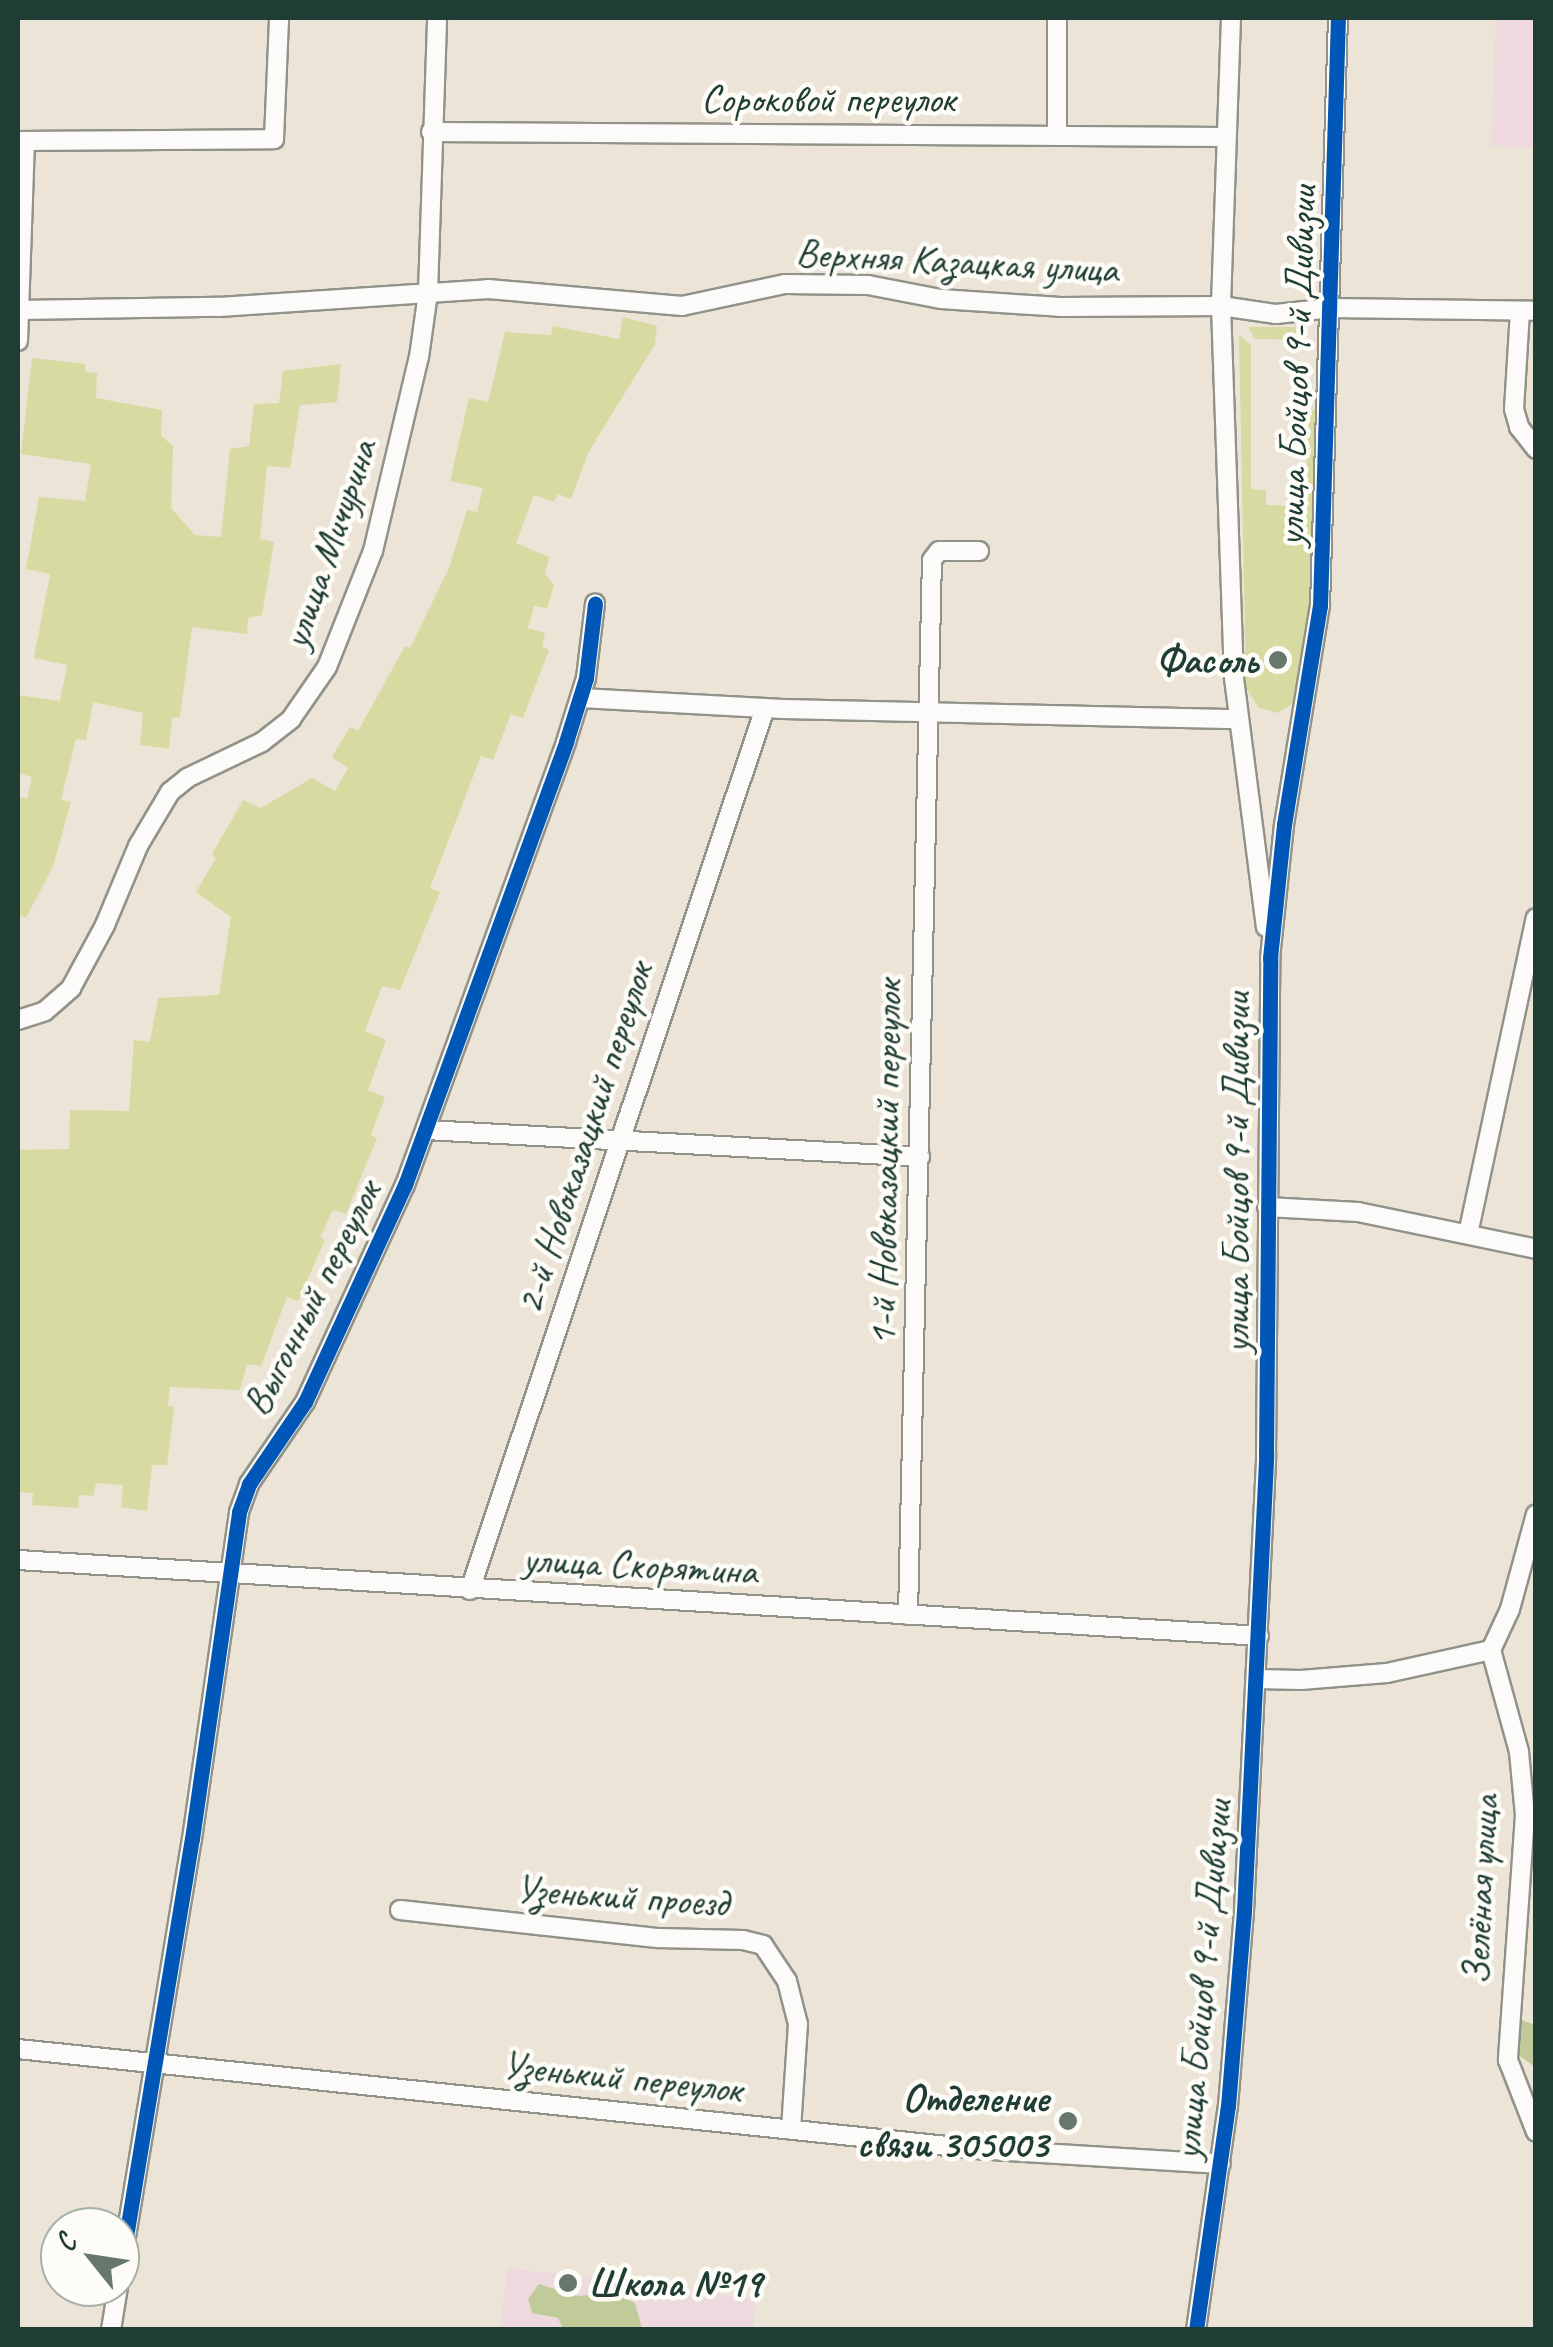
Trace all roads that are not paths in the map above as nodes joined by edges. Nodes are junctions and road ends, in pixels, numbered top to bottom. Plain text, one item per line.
1 (279, 18) edge
2 (438, 18) edge
3 (1057, 18) edge
4 (1231, 18) edge
5 (1338, 18) edge
6 (431, 132) junction
7 (1056, 136) junction
8 (1224, 137) junction
9 (21, 141) edge
10 (428, 294) junction
11 (1221, 306) junction
12 (1332, 308) junction
13 (20, 310) edge
14 (1528, 311) edge
15 (18, 341) edge
16 (1536, 449) edge
17 (978, 552) dead end
18 (595, 604) dead end
19 (580, 698) junction
20 (765, 708) junction
21 (929, 712) junction
22 (1239, 719) junction
23 (1536, 918) edge
24 (1270, 958) junction
25 (19, 1019) edge
26 (426, 1130) junction
27 (618, 1143) junction
28 (920, 1157) junction
29 (1267, 1207) junction
30 (1468, 1234) junction
31 (1536, 1250) edge
32 (1536, 1514) edge
33 (18, 1560) edge
34 (230, 1574) junction
35 (470, 1590) junction
36 (908, 1615) junction
37 (1259, 1636) junction
38 (1491, 1650) junction
39 (1257, 1679) junction
40 (400, 1910) dead end
41 (18, 2048) edge
42 (154, 2066) junction
43 (791, 2130) junction
44 (1536, 2132) edge
45 (1221, 2164) junction
46 (131, 2207) edge
47 (1196, 2330) edge

1 - 9 street
2 - 6 street, улица Мичурина
3 - 7 street
4 - 8 street, улица Бойцов 9-й Дивизии
5 - 12 street, улица Бойцов 9-й Дивизии
6 - 7 street, Сороковой переулок
6 - 10 street, улица Мичурина
7 - 8 street, Сороковой переулок
8 - 11 street, улица Бойцов 9-й Дивизии
9 - 13 street
10 - 11 street, Верхняя Казацкая улица
10 - 13 street, Верхняя Казацкая улица
10 - 25 street, улица Мичурина
11 - 12 street, Верхняя Казацкая улица
11 - 22 street, улица Бойцов 9-й Дивизии
12 - 14 street, Верхняя Казацкая улица
12 - 24 street, улица Бойцов 9-й Дивизии
13 - 15 street
14 - 16 street
17 - 21 street, 1-й Новоказацкий переулок
18 - 19 street, Выгонный переулок
19 - 20 street
19 - 26 street, Выгонный переулок
20 - 21 street
20 - 27 street, 2-й Новоказацкий переулок
21 - 22 street
21 - 28 street, 1-й Новоказацкий переулок
22 - 24 street, улица Бойцов 9-й Дивизии
23 - 30 street
24 - 29 street, улица Бойцов 9-й Дивизии
26 - 27 street
26 - 34 street, Выгонный переулок
27 - 28 street
27 - 35 street, 2-й Новоказацкий переулок
28 - 36 street, 1-й Новоказацкий переулок
29 - 30 street
29 - 37 street, улица Бойцов 9-й Дивизии
30 - 31 street
32 - 38 street
33 - 34 street, улица Скорятина
34 - 35 street, улица Скорятина
34 - 42 street, Выгонный переулок
35 - 36 street, улица Скорятина
36 - 37 street, улица Скорятина
37 - 39 street, улица Бойцов 9-й Дивизии
38 - 39 street
38 - 44 street, Зелёная улица
39 - 45 street, улица Бойцов 9-й Дивизии
40 - 43 street, Узенький проезд
41 - 42 street, Узенький переулок
42 - 43 street, Узенький переулок
42 - 46 street, Выгонный переулок
43 - 45 street, Узенький переулок
45 - 47 street, улица Бойцов 9-й Дивизии

